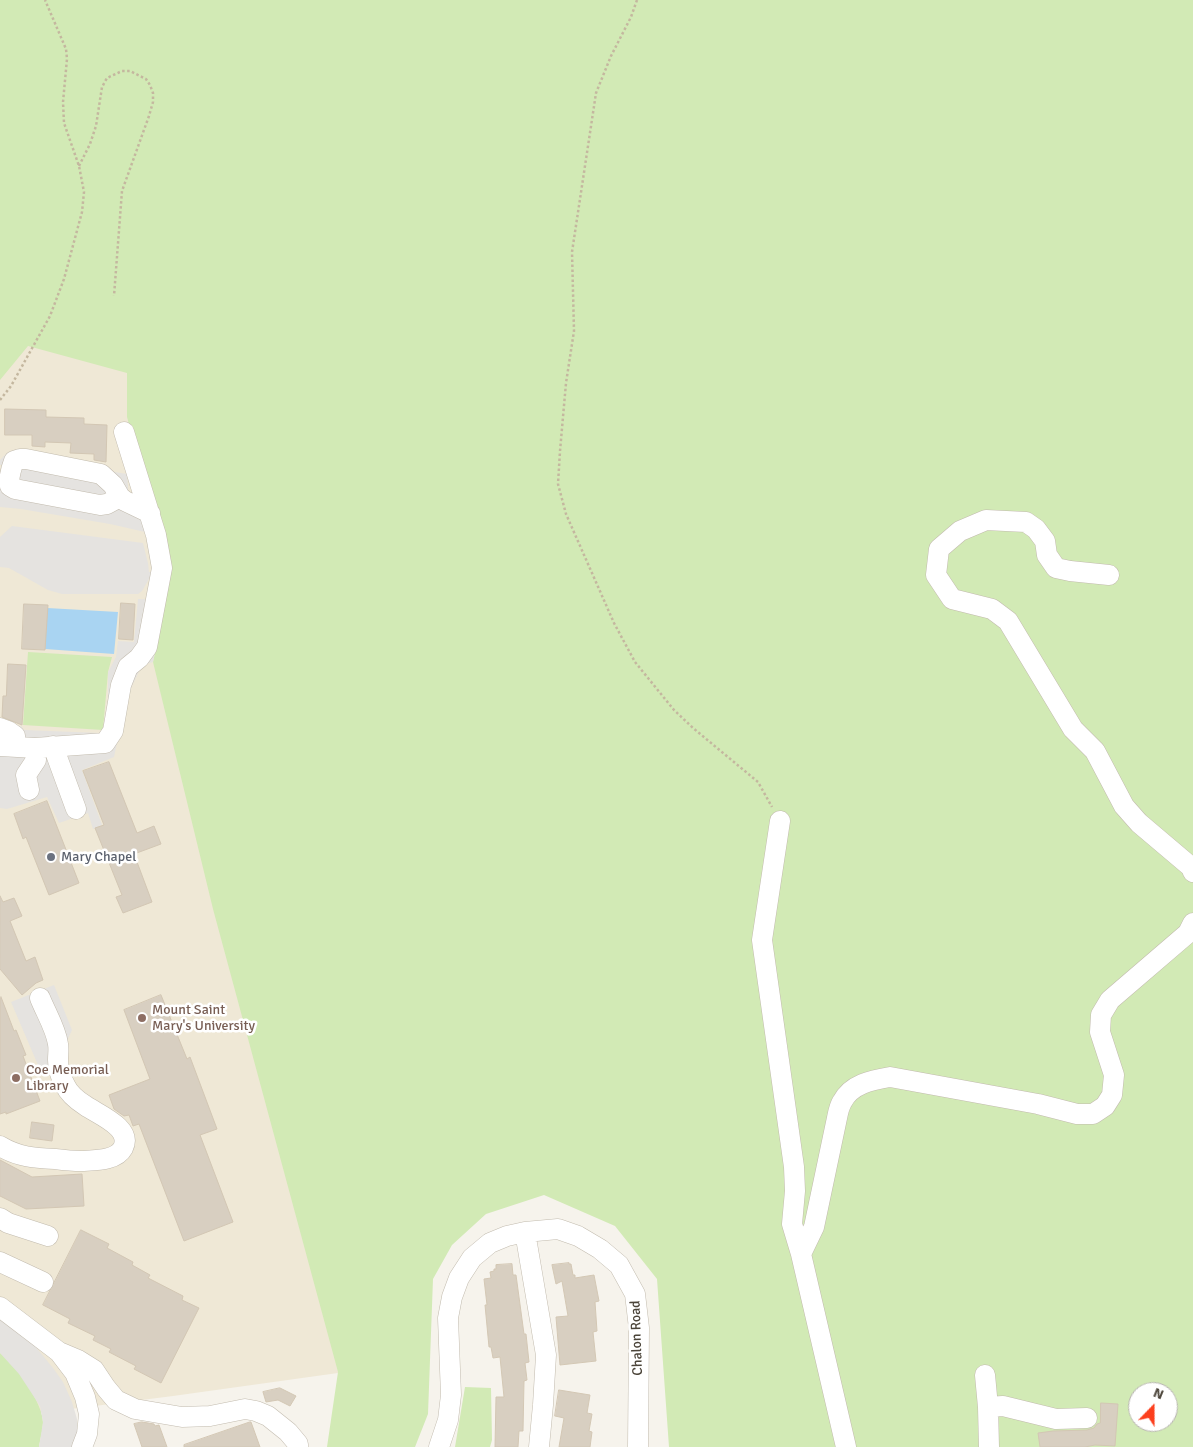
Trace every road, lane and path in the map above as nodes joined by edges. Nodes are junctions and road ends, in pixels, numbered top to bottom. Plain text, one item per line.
1 (45, 0) edge
2 (637, 0) edge
3 (79, 166) junction
4 (114, 296) dead end
5 (0, 400) edge
6 (124, 432) dead end
7 (120, 497) junction
8 (150, 513) junction
9 (1109, 575) dead end
10 (0, 728) edge
11 (26, 747) edge
12 (29, 790) dead end
13 (76, 808) dead end
14 (780, 821) joint
15 (1193, 872) edge
16 (1193, 923) edge
17 (40, 998) dead end
18 (0, 1146) edge
19 (0, 1218) edge
20 (525, 1232) junction
21 (48, 1236) dead end
22 (801, 1254) junction
23 (0, 1262) edge
24 (43, 1282) dead end
25 (0, 1307) edge
26 (59, 1352) junction
27 (985, 1375) dead end
28 (988, 1407) junction
29 (1087, 1418) dead end
30 (82, 1447) edge
31 (298, 1447) edge
32 (439, 1447) edge
33 (539, 1447) edge
34 (638, 1447) edge
35 (846, 1447) edge
36 (989, 1447) edge

1 - 3 path
2 - 14 path
3 - 4 path
3 - 5 path
6 - 8 street
7 - 7 street
7 - 8 street
8 - 11 street
9 - 15 street
10 - 11 street
11 - 12 street
11 - 13 street
14 - 22 street
16 - 22 street
17 - 18 street
19 - 21 street
20 - 32 street, Chalon Road
20 - 33 street
20 - 34 street, Chalon Road
22 - 35 street
23 - 24 street
25 - 26 street
26 - 30 street
26 - 31 street
27 - 28 street
28 - 29 street
28 - 36 street

